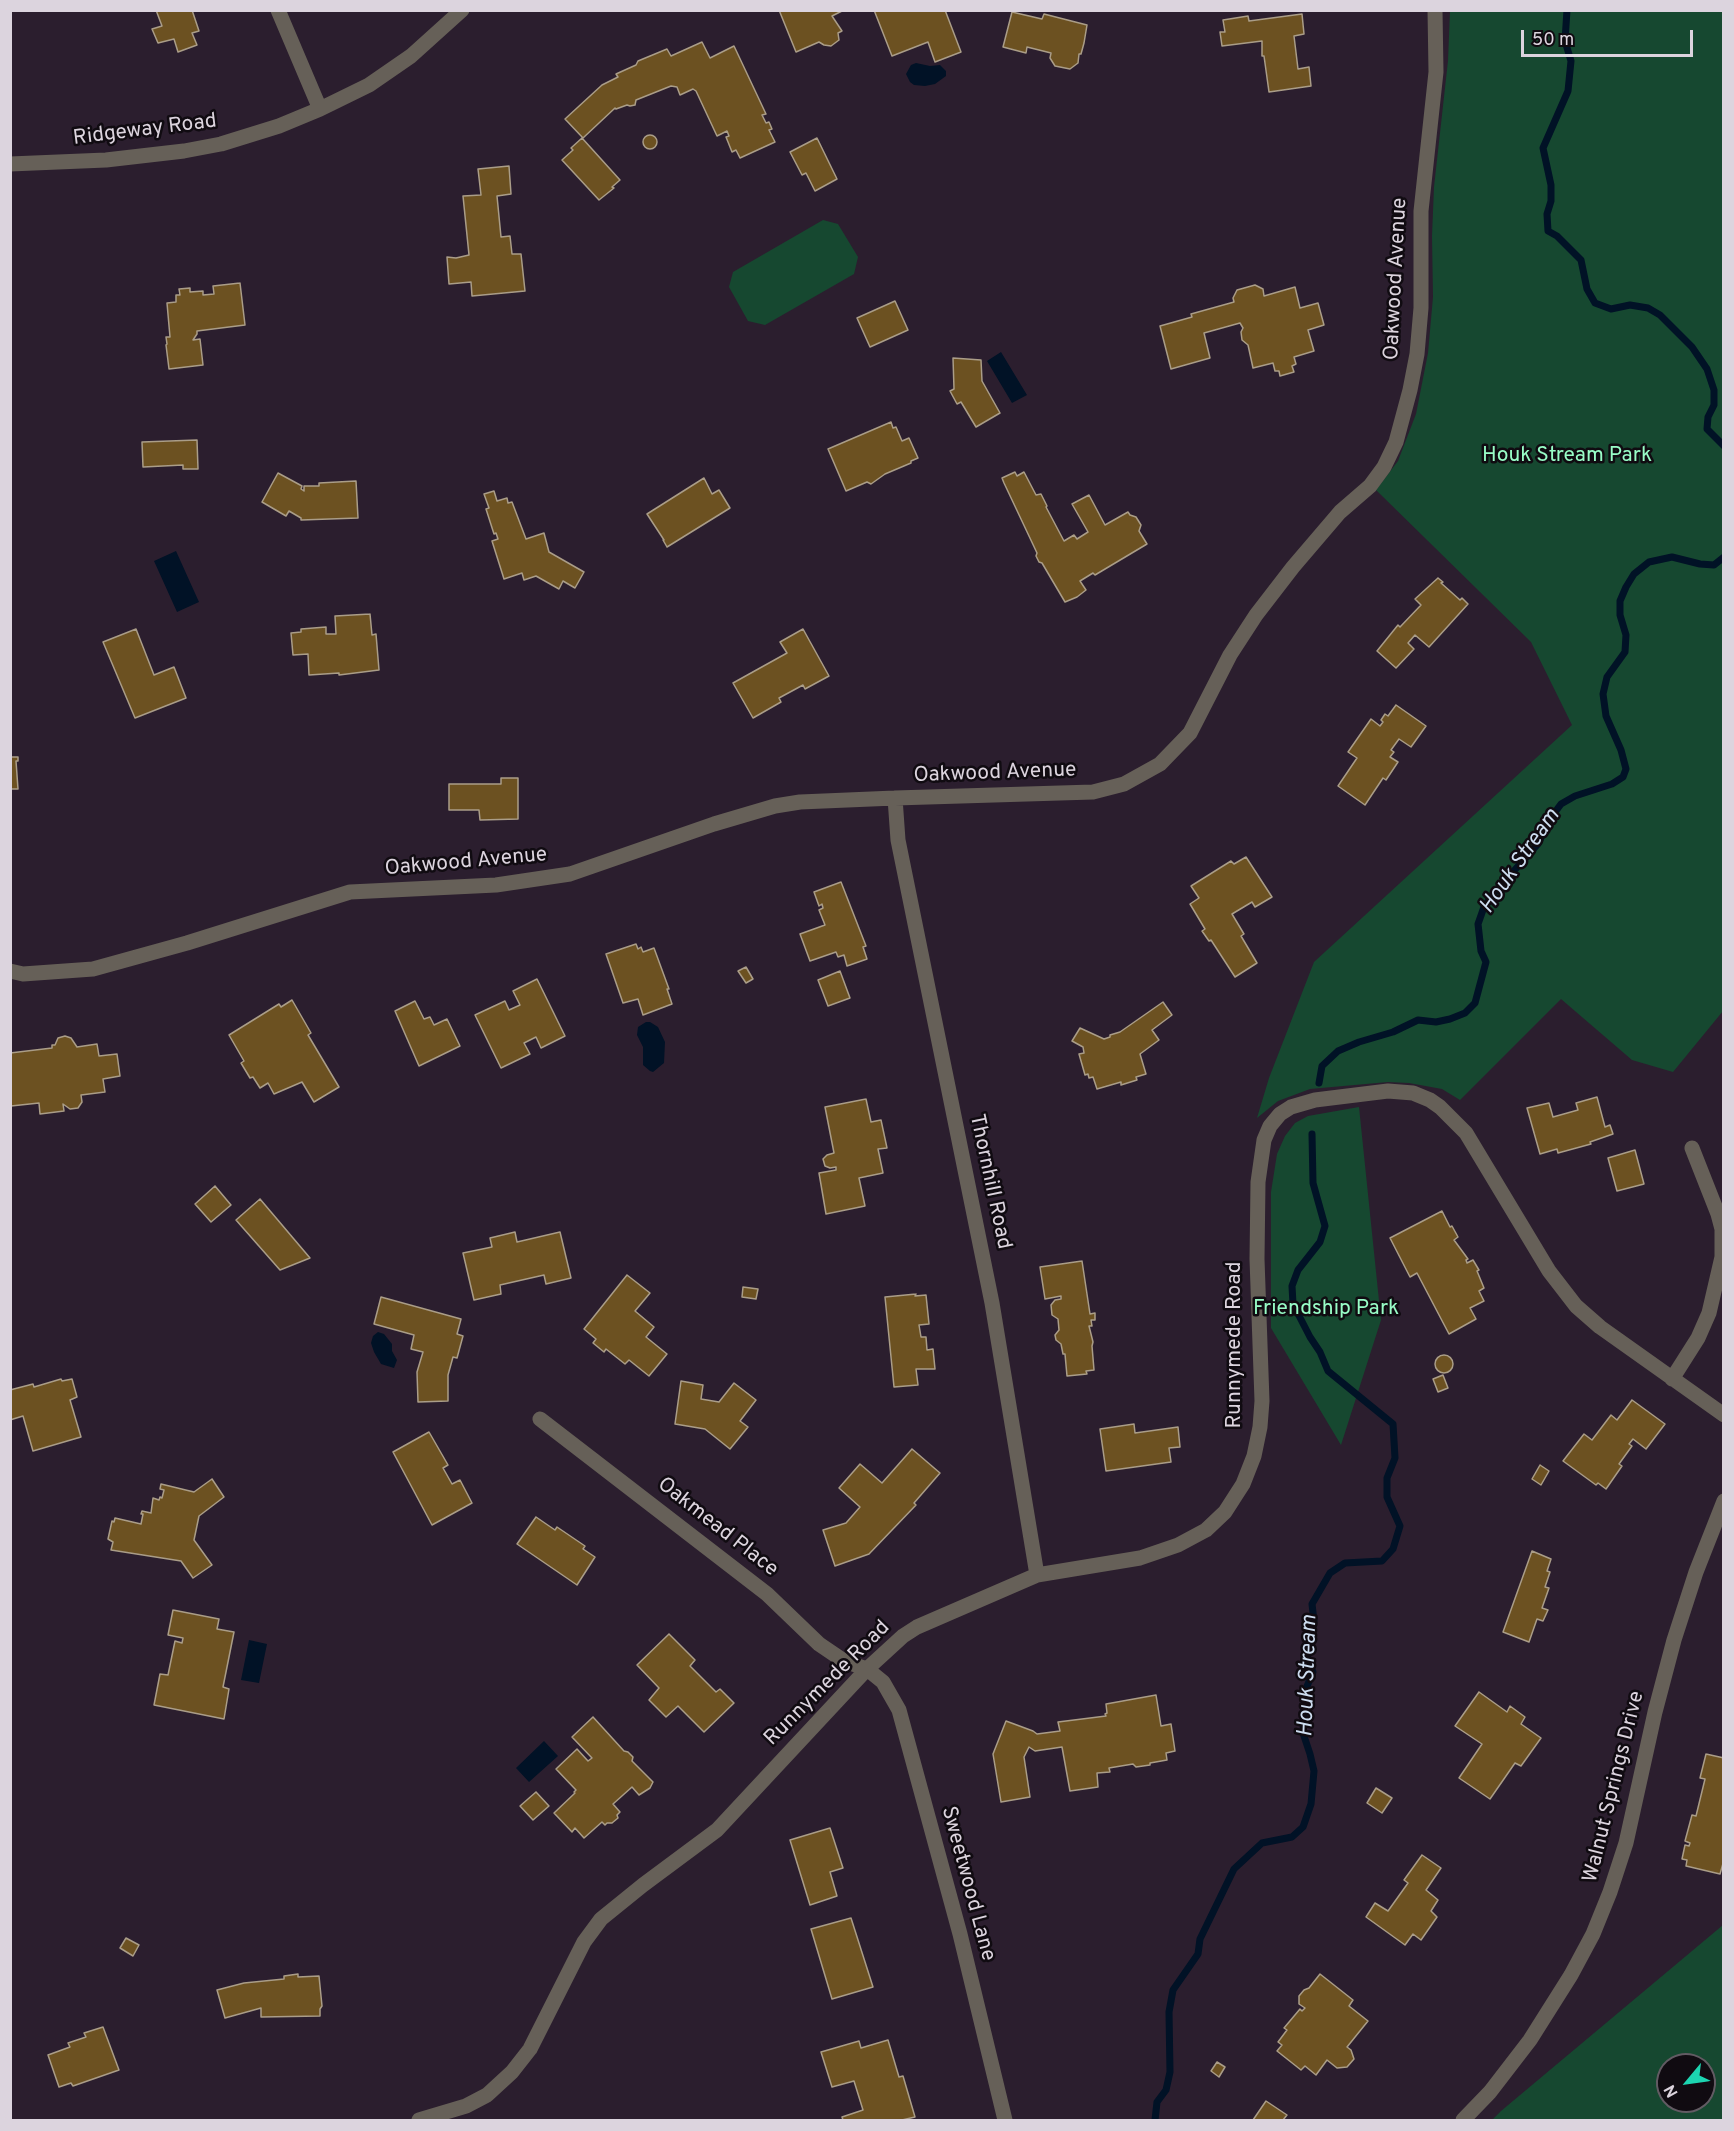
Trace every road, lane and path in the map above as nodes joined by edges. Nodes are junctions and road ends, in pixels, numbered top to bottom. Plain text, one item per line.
1 (278, 10) edge
2 (462, 10) edge
3 (1435, 10) edge
4 (320, 109) junction
5 (10, 164) edge
6 (895, 798) junction
7 (10, 972) edge
8 (1692, 1148) dead end
9 (1672, 1379) junction
10 (1724, 1415) edge
11 (540, 1419) dead end
12 (1724, 1501) edge
13 (1037, 1575) junction
14 (867, 1669) junction
15 (419, 2121) edge
16 (1005, 2121) edge
17 (1463, 2121) edge

1 - 4 street
2 - 4 street, Ridgeway Road
3 - 6 street, Oakwood Avenue
4 - 5 street, Ridgeway Road
6 - 7 street, Oakwood Avenue
6 - 13 street, Thornhill Road
8 - 9 street
9 - 10 street, Runnymede Road
9 - 13 street, Runnymede Road
11 - 14 street, Oakmead Place
12 - 17 street, Walnut Springs Drive
13 - 14 street, Runnymede Road
14 - 15 street, Runnymede Road
14 - 16 street, Sweetwood Lane

